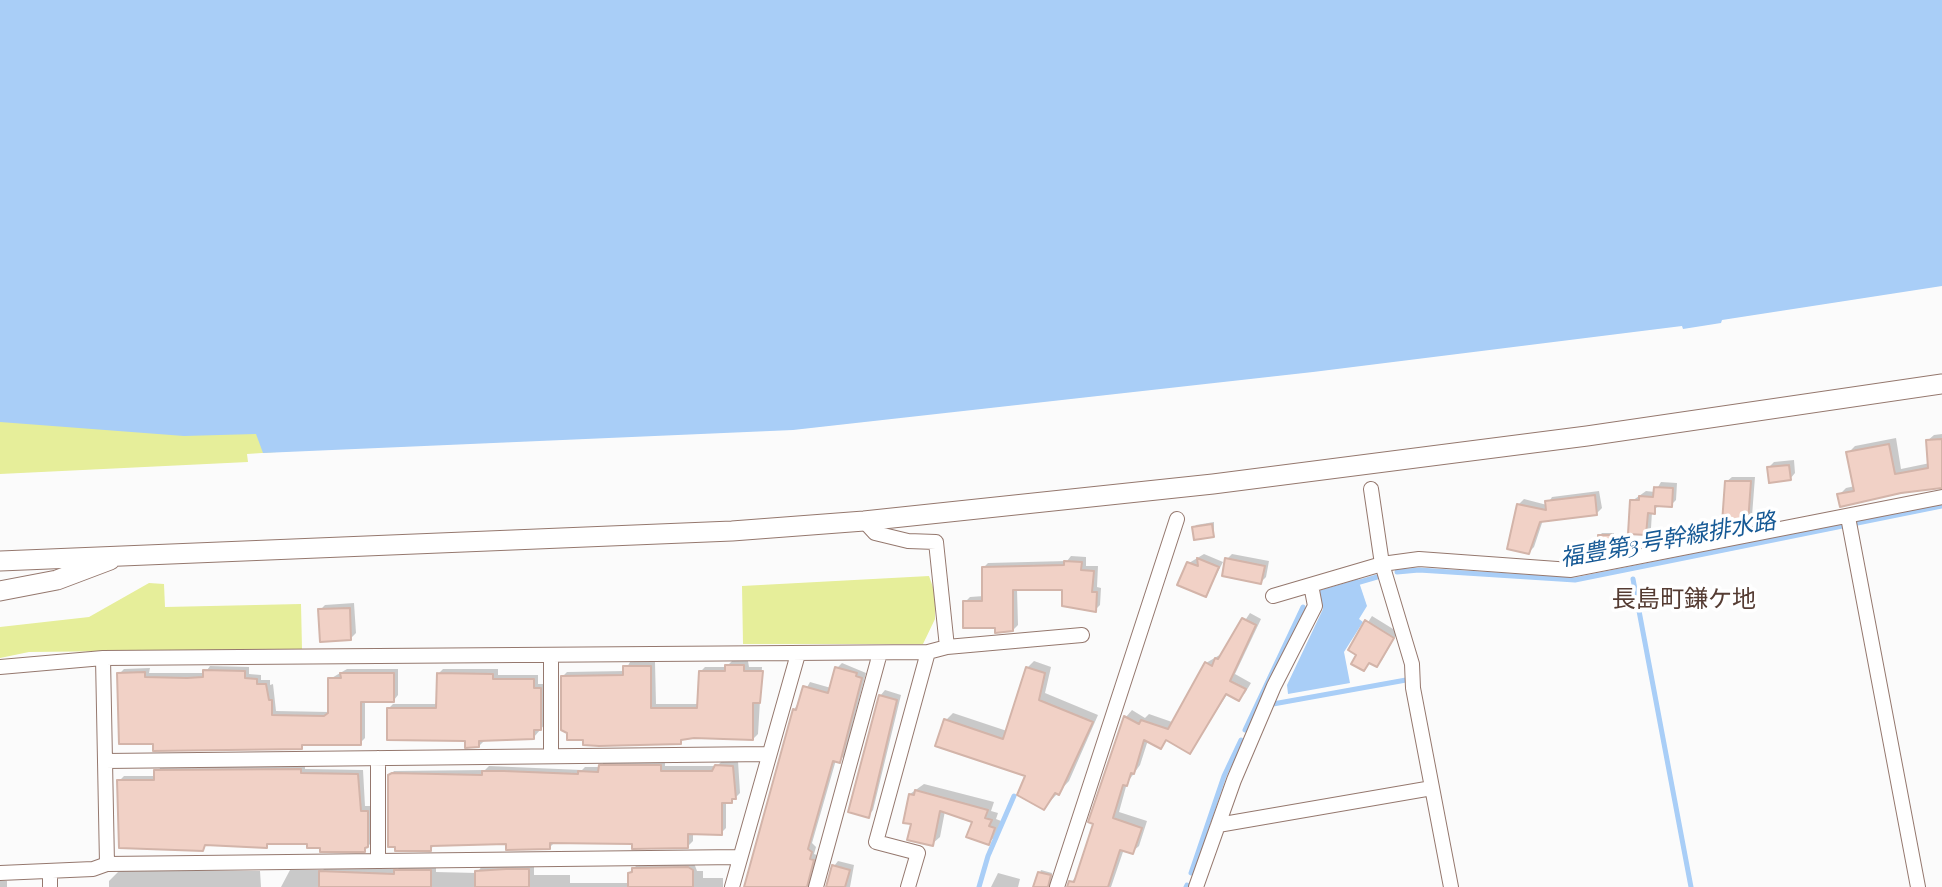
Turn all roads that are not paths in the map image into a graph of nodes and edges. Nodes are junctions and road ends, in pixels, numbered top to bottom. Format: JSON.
{"nodes":[{"id":1,"x":1942,"y":384,"type":"edge"},
{"id":2,"x":1371,"y":489,"type":"dead end"},
{"id":3,"x":1942,"y":497,"type":"edge"},
{"id":4,"x":1177,"y":519,"type":"dead end"},
{"id":5,"x":864,"y":521,"type":"junction"},
{"id":6,"x":1849,"y":523,"type":"junction"},
{"id":7,"x":123,"y":555,"type":"junction"},
{"id":8,"x":0,"y":561,"type":"edge"},
{"id":9,"x":1382,"y":564,"type":"junction"},
{"id":10,"x":1311,"y":585,"type":"junction"},
{"id":11,"x":0,"y":591,"type":"edge"},
{"id":12,"x":1273,"y":596,"type":"dead end"},
{"id":13,"x":1082,"y":635,"type":"dead end"},
{"id":14,"x":947,"y":647,"type":"junction"},
{"id":15,"x":928,"y":652,"type":"junction"},
{"id":16,"x":798,"y":653,"type":"junction"},
{"id":17,"x":880,"y":653,"type":"junction"},
{"id":18,"x":551,"y":655,"type":"junction"},
{"id":19,"x":103,"y":658,"type":"junction"},
{"id":20,"x":0,"y":667,"type":"edge"},
{"id":21,"x":769,"y":754,"type":"junction"},
{"id":22,"x":551,"y":756,"type":"junction"},
{"id":23,"x":378,"y":758,"type":"junction"},
{"id":24,"x":105,"y":761,"type":"junction"},
{"id":25,"x":1432,"y":788,"type":"junction"},
{"id":26,"x":1218,"y":825,"type":"junction"},
{"id":27,"x":740,"y":857,"type":"junction"},
{"id":28,"x":378,"y":861,"type":"junction"},
{"id":29,"x":107,"y":864,"type":"junction"},
{"id":30,"x":0,"y":873,"type":"edge"},
{"id":31,"x":50,"y":880,"type":"edge"},
{"id":32,"x":732,"y":887,"type":"edge"},
{"id":33,"x":816,"y":887,"type":"edge"},
{"id":34,"x":908,"y":887,"type":"edge"},
{"id":35,"x":1057,"y":887,"type":"edge"},
{"id":36,"x":1196,"y":887,"type":"edge"},
{"id":37,"x":1451,"y":887,"type":"edge"},
{"id":38,"x":1918,"y":887,"type":"edge"}],
"edges":[{"from":1,"to":5,"type":"street"},
{"from":2,"to":9,"type":"street"},
{"from":3,"to":6,"type":"street"},
{"from":4,"to":35,"type":"street"},
{"from":5,"to":7,"type":"street"},
{"from":5,"to":14,"type":"street"},
{"from":6,"to":9,"type":"street"},
{"from":6,"to":38,"type":"street"},
{"from":7,"to":8,"type":"street"},
{"from":7,"to":11,"type":"street"},
{"from":9,"to":10,"type":"street"},
{"from":9,"to":25,"type":"street"},
{"from":10,"to":12,"type":"street"},
{"from":10,"to":26,"type":"street"},
{"from":13,"to":14,"type":"street"},
{"from":14,"to":15,"type":"street"},
{"from":15,"to":17,"type":"street"},
{"from":15,"to":34,"type":"street"},
{"from":16,"to":17,"type":"street"},
{"from":16,"to":18,"type":"street"},
{"from":16,"to":21,"type":"street"},
{"from":17,"to":33,"type":"street"},
{"from":18,"to":19,"type":"street"},
{"from":18,"to":22,"type":"street"},
{"from":19,"to":20,"type":"street"},
{"from":19,"to":24,"type":"street"},
{"from":21,"to":22,"type":"street"},
{"from":21,"to":27,"type":"street"},
{"from":22,"to":23,"type":"street"},
{"from":23,"to":24,"type":"street"},
{"from":23,"to":28,"type":"street"},
{"from":24,"to":29,"type":"street"},
{"from":25,"to":26,"type":"street"},
{"from":25,"to":37,"type":"street"},
{"from":26,"to":36,"type":"street"},
{"from":27,"to":28,"type":"street"},
{"from":27,"to":32,"type":"street"},
{"from":28,"to":29,"type":"street"},
{"from":29,"to":31,"type":"street"},
{"from":30,"to":31,"type":"street"}]}
